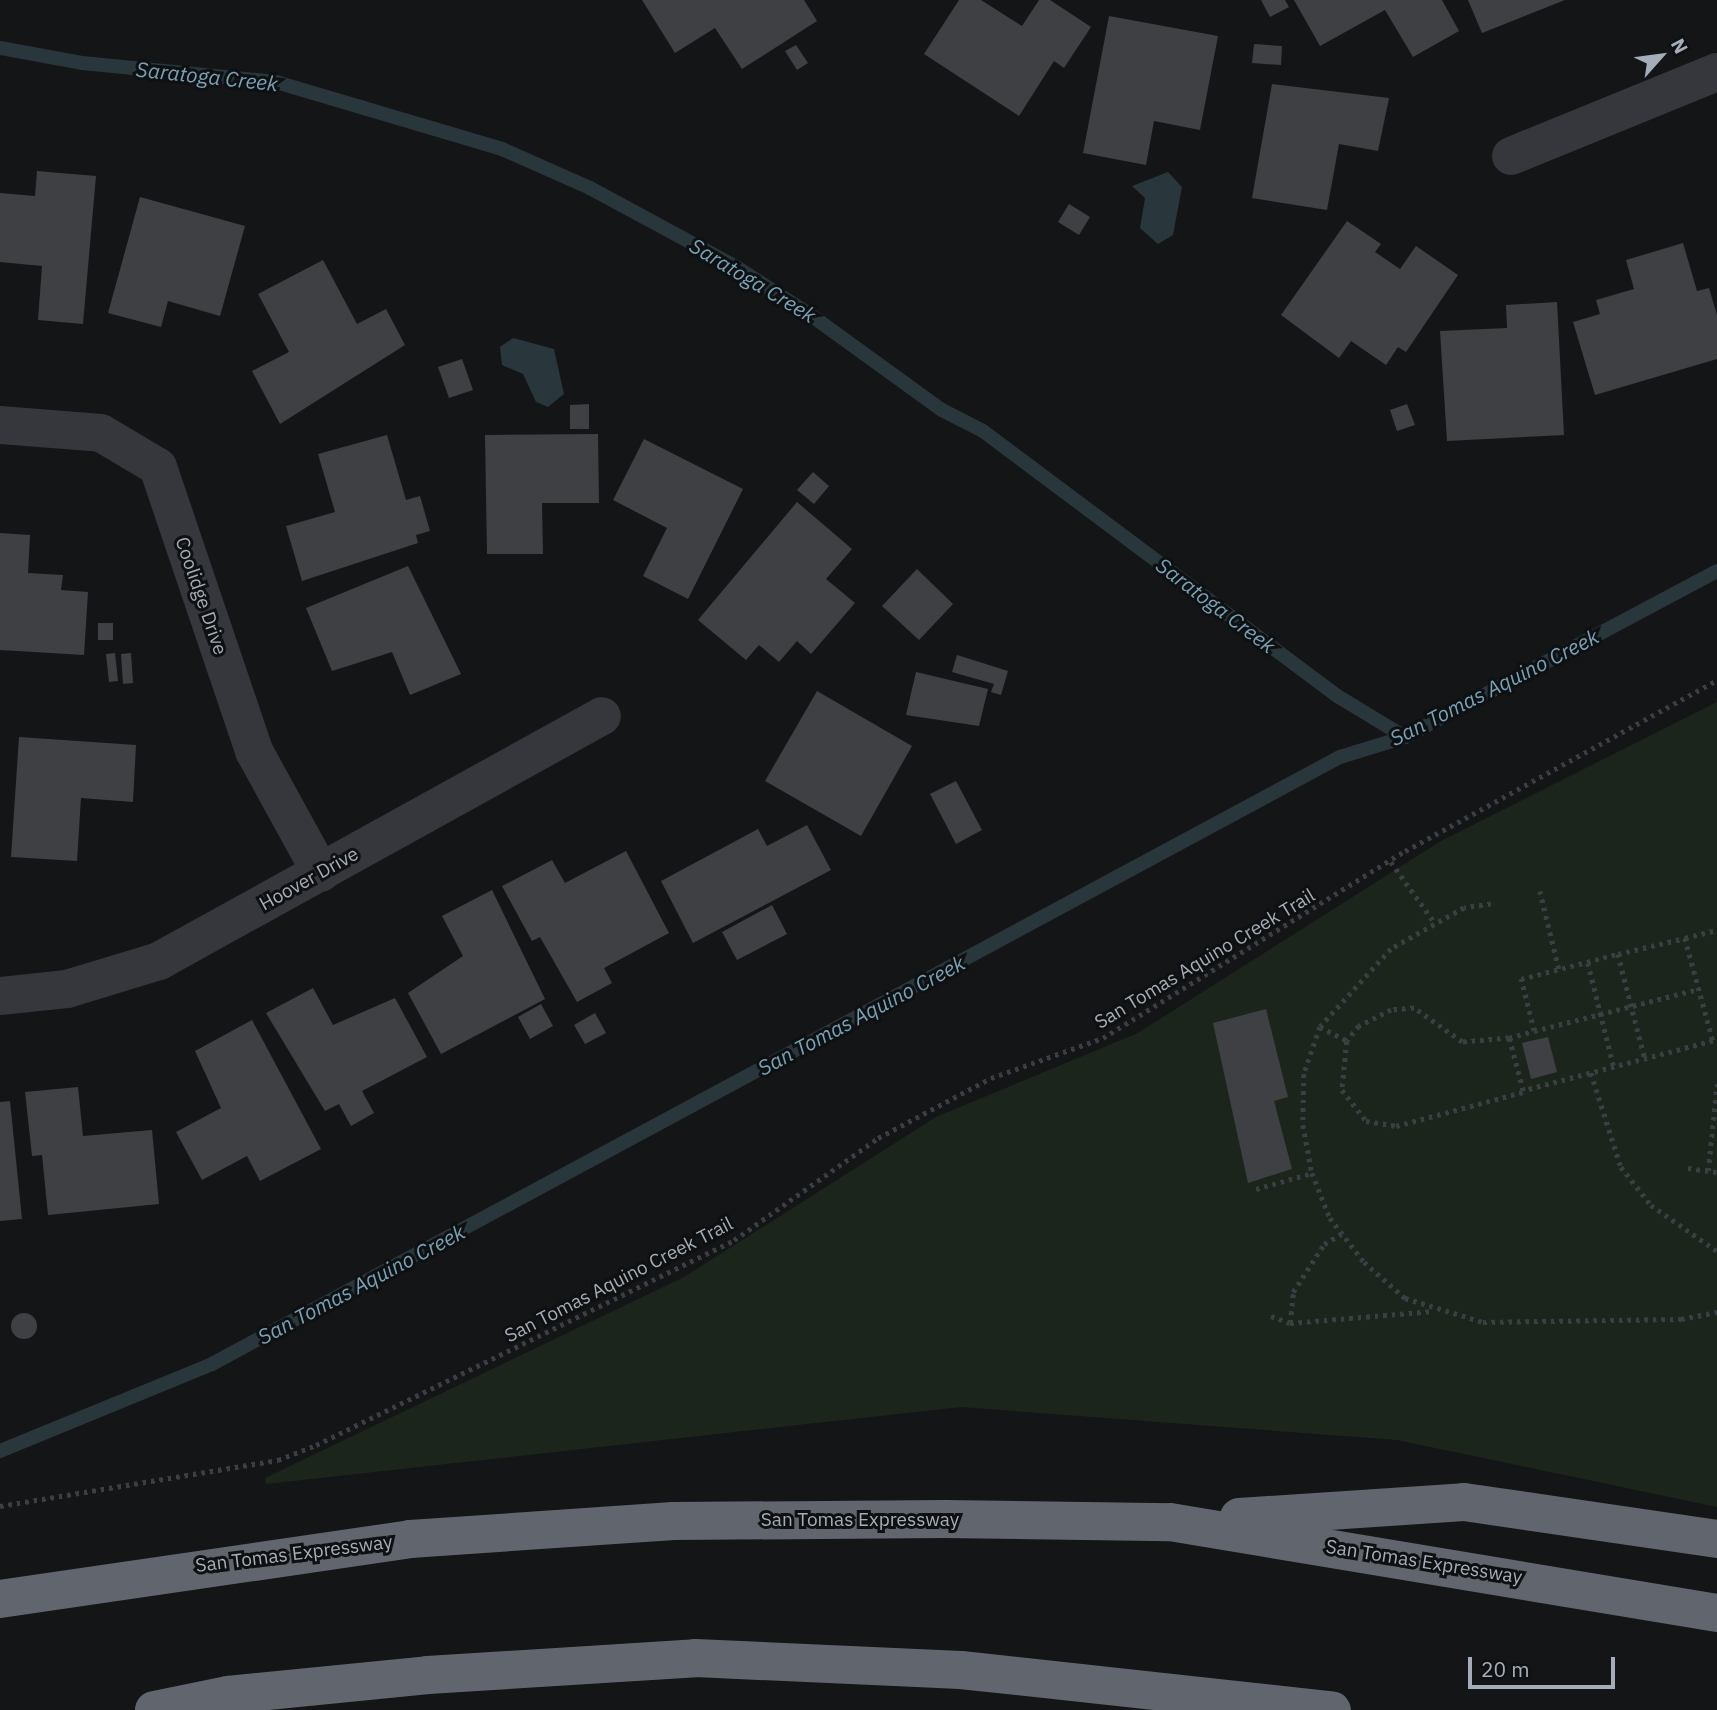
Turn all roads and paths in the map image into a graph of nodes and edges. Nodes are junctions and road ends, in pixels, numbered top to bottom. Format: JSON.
{"nodes":[{"id":1,"x":1717,"y":72,"type":"edge"},
{"id":2,"x":1511,"y":156,"type":"dead end"},
{"id":3,"x":0,"y":425,"type":"edge"},
{"id":4,"x":1717,"y":680,"type":"edge"},
{"id":5,"x":602,"y":716,"type":"dead end"},
{"id":6,"x":1391,"y":862,"type":"junction"},
{"id":7,"x":321,"y":873,"type":"junction"},
{"id":8,"x":1540,"y":891,"type":"dead end"},
{"id":9,"x":1491,"y":904,"type":"dead end"},
{"id":10,"x":1435,"y":923,"type":"junction"},
{"id":11,"x":1717,"y":930,"type":"edge"},
{"id":12,"x":1685,"y":938,"type":"junction"},
{"id":13,"x":1618,"y":954,"type":"junction"},
{"id":14,"x":1587,"y":963,"type":"junction"},
{"id":15,"x":1559,"y":970,"type":"junction"},
{"id":16,"x":1699,"y":989,"type":"junction"},
{"id":17,"x":0,"y":996,"type":"edge"},
{"id":18,"x":1632,"y":1006,"type":"junction"},
{"id":19,"x":1601,"y":1014,"type":"junction"},
{"id":20,"x":1320,"y":1027,"type":"junction"},
{"id":21,"x":1534,"y":1031,"type":"junction"},
{"id":22,"x":1509,"y":1038,"type":"junction"},
{"id":23,"x":1347,"y":1041,"type":"junction"},
{"id":24,"x":1713,"y":1041,"type":"junction"},
{"id":25,"x":1717,"y":1047,"type":"edge"},
{"id":26,"x":1645,"y":1059,"type":"junction"},
{"id":27,"x":1614,"y":1067,"type":"junction"},
{"id":28,"x":1591,"y":1073,"type":"junction"},
{"id":29,"x":1717,"y":1084,"type":"edge"},
{"id":30,"x":1523,"y":1091,"type":"junction"},
{"id":31,"x":1688,"y":1168,"type":"dead end"},
{"id":32,"x":1708,"y":1171,"type":"junction"},
{"id":33,"x":1717,"y":1172,"type":"edge"},
{"id":34,"x":1312,"y":1173,"type":"junction"},
{"id":35,"x":1256,"y":1189,"type":"dead end"},
{"id":36,"x":1341,"y":1234,"type":"junction"},
{"id":37,"x":1717,"y":1251,"type":"edge"},
{"id":38,"x":1439,"y":1310,"type":"junction"},
{"id":39,"x":1717,"y":1312,"type":"edge"},
{"id":40,"x":1271,"y":1317,"type":"dead end"},
{"id":41,"x":1290,"y":1323,"type":"junction"},
{"id":42,"x":0,"y":1506,"type":"edge"},
{"id":43,"x":1170,"y":1522,"type":"junction"},
{"id":44,"x":1717,"y":1539,"type":"edge"},
{"id":45,"x":0,"y":1599,"type":"edge"},
{"id":46,"x":1717,"y":1613,"type":"edge"},
{"id":47,"x":154,"y":1710,"type":"edge"},
{"id":48,"x":1332,"y":1710,"type":"edge"}],
"edges":[{"from":1,"to":2,"type":"street"},
{"from":3,"to":7,"type":"street","name":"Coolidge Drive"},
{"from":4,"to":6,"type":"path","name":"San Tomas Aquino Creek Trail"},
{"from":5,"to":7,"type":"street","name":"Hoover Drive"},
{"from":6,"to":10,"type":"path"},
{"from":6,"to":42,"type":"path","name":"San Tomas Aquino Creek Trail"},
{"from":7,"to":17,"type":"street","name":"Hoover Drive"},
{"from":8,"to":15,"type":"path"},
{"from":9,"to":10,"type":"path"},
{"from":10,"to":20,"type":"path"},
{"from":11,"to":12,"type":"path"},
{"from":12,"to":13,"type":"path"},
{"from":12,"to":16,"type":"path"},
{"from":13,"to":14,"type":"path"},
{"from":13,"to":18,"type":"path"},
{"from":14,"to":15,"type":"path"},
{"from":14,"to":19,"type":"path"},
{"from":15,"to":21,"type":"path"},
{"from":16,"to":18,"type":"path"},
{"from":16,"to":24,"type":"path"},
{"from":18,"to":19,"type":"path"},
{"from":18,"to":26,"type":"path"},
{"from":19,"to":21,"type":"path"},
{"from":19,"to":27,"type":"path"},
{"from":20,"to":23,"type":"path"},
{"from":20,"to":34,"type":"path"},
{"from":21,"to":22,"type":"path"},
{"from":22,"to":23,"type":"path"},
{"from":22,"to":30,"type":"path"},
{"from":23,"to":30,"type":"path"},
{"from":24,"to":25,"type":"path"},
{"from":24,"to":26,"type":"path"},
{"from":26,"to":27,"type":"path"},
{"from":27,"to":28,"type":"path"},
{"from":28,"to":30,"type":"path"},
{"from":28,"to":37,"type":"path"},
{"from":29,"to":32,"type":"path"},
{"from":31,"to":32,"type":"path"},
{"from":32,"to":33,"type":"path"},
{"from":34,"to":35,"type":"path"},
{"from":34,"to":36,"type":"path"},
{"from":36,"to":38,"type":"path"},
{"from":36,"to":41,"type":"path"},
{"from":38,"to":39,"type":"path"},
{"from":38,"to":41,"type":"path"},
{"from":40,"to":41,"type":"path"},
{"from":43,"to":44,"type":"highway"},
{"from":43,"to":45,"type":"highway","name":"San Tomas Expressway"},
{"from":43,"to":46,"type":"highway","name":"San Tomas Expressway"},
{"from":47,"to":48,"type":"highway"}]}
